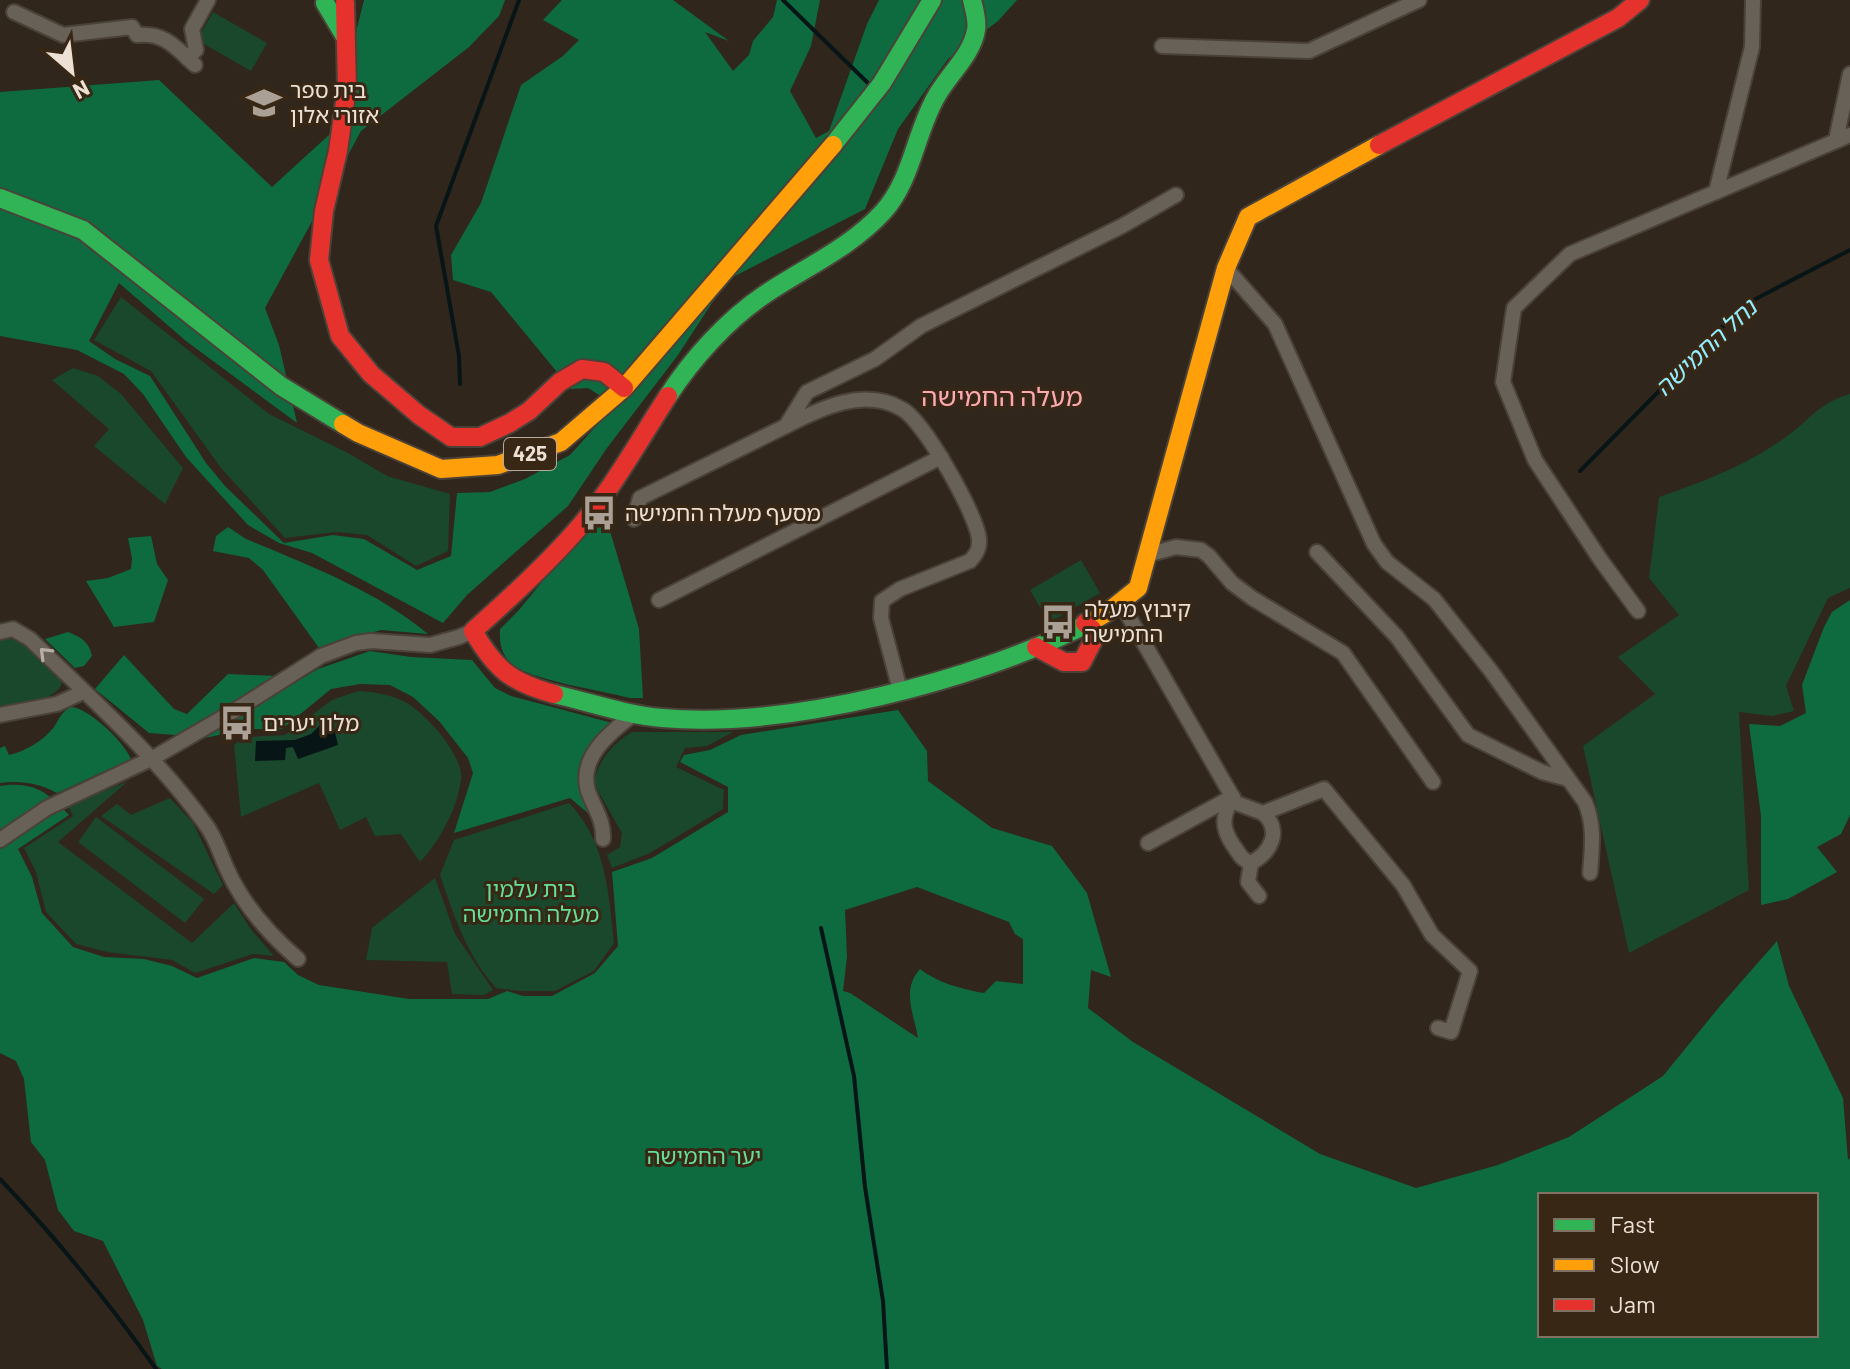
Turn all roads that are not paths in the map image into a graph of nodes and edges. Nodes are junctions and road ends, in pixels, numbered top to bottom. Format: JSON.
{"nodes":[{"id":1,"x":208,"y":0,"type":"edge"},
{"id":2,"x":932,"y":0,"type":"edge"},
{"id":3,"x":972,"y":0,"type":"edge"},
{"id":4,"x":1419,"y":0,"type":"edge"},
{"id":5,"x":1640,"y":0,"type":"edge"},
{"id":6,"x":1753,"y":0,"type":"edge"},
{"id":7,"x":323,"y":2,"type":"edge"},
{"id":8,"x":347,"y":2,"type":"edge"},
{"id":9,"x":14,"y":12,"type":"dead end"},
{"id":10,"x":346,"y":39,"type":"junction"},
{"id":11,"x":1162,"y":46,"type":"dead end"},
{"id":12,"x":1850,"y":74,"type":"edge"},
{"id":13,"x":1843,"y":137,"type":"edge"},
{"id":14,"x":1716,"y":192,"type":"junction"},
{"id":15,"x":1176,"y":195,"type":"dead end"},
{"id":16,"x":0,"y":198,"type":"edge"},
{"id":17,"x":1226,"y":268,"type":"junction"},
{"id":18,"x":624,"y":388,"type":"junction"},
{"id":19,"x":786,"y":426,"type":"junction"},
{"id":20,"x":941,"y":457,"type":"junction"},
{"id":21,"x":634,"y":519,"type":"dead end"},
{"id":22,"x":1317,"y":552,"type":"dead end"},
{"id":23,"x":1147,"y":555,"type":"junction"},
{"id":24,"x":659,"y":600,"type":"dead end"},
{"id":25,"x":1122,"y":605,"type":"junction"},
{"id":26,"x":1638,"y":611,"type":"dead end"},
{"id":27,"x":1085,"y":623,"type":"junction"},
{"id":28,"x":473,"y":631,"type":"junction"},
{"id":29,"x":0,"y":632,"type":"edge"},
{"id":30,"x":1036,"y":647,"type":"junction"},
{"id":31,"x":900,"y":690,"type":"junction"},
{"id":32,"x":83,"y":692,"type":"junction"},
{"id":33,"x":635,"y":713,"type":"junction"},
{"id":34,"x":0,"y":715,"type":"edge"},
{"id":35,"x":153,"y":758,"type":"junction"},
{"id":36,"x":1568,"y":779,"type":"junction"},
{"id":37,"x":1433,"y":782,"type":"dead end"},
{"id":38,"x":1233,"y":797,"type":"junction"},
{"id":39,"x":1263,"y":813,"type":"junction"},
{"id":40,"x":603,"y":839,"type":"dead end"},
{"id":41,"x":0,"y":840,"type":"edge"},
{"id":42,"x":1148,"y":843,"type":"dead end"},
{"id":43,"x":1251,"y":863,"type":"junction"},
{"id":44,"x":1590,"y":873,"type":"dead end"},
{"id":45,"x":1259,"y":896,"type":"dead end"},
{"id":46,"x":298,"y":959,"type":"dead end"},
{"id":47,"x":1438,"y":1028,"type":"dead end"}],
"edges":[{"from":1,"to":9,"type":"street"},
{"from":2,"to":18,"type":"street","number":"425"},
{"from":3,"to":28,"type":"street"},
{"from":4,"to":11,"type":"street"},
{"from":5,"to":17,"type":"street"},
{"from":6,"to":14,"type":"street"},
{"from":7,"to":8,"type":"street"},
{"from":7,"to":10,"type":"street"},
{"from":8,"to":10,"type":"street"},
{"from":10,"to":18,"type":"street"},
{"from":12,"to":13,"type":"street"},
{"from":13,"to":14,"type":"street"},
{"from":14,"to":26,"type":"street"},
{"from":15,"to":19,"type":"street"},
{"from":16,"to":18,"type":"street","number":"425"},
{"from":17,"to":23,"type":"street"},
{"from":17,"to":36,"type":"street"},
{"from":19,"to":20,"type":"street"},
{"from":19,"to":21,"type":"street"},
{"from":20,"to":24,"type":"street"},
{"from":20,"to":31,"type":"street"},
{"from":22,"to":36,"type":"street"},
{"from":23,"to":25,"type":"street"},
{"from":23,"to":37,"type":"street"},
{"from":25,"to":27,"type":"street"},
{"from":25,"to":38,"type":"street"},
{"from":27,"to":30,"type":"street"},
{"from":27,"to":30,"type":"street"},
{"from":28,"to":33,"type":"street"},
{"from":28,"to":35,"type":"street"},
{"from":32,"to":29,"type":"street","one_way":true},
{"from":30,"to":31,"type":"street"},
{"from":31,"to":33,"type":"street"},
{"from":32,"to":34,"type":"street"},
{"from":32,"to":35,"type":"street"},
{"from":33,"to":40,"type":"street"},
{"from":35,"to":41,"type":"street"},
{"from":35,"to":46,"type":"street"},
{"from":36,"to":44,"type":"street"},
{"from":38,"to":39,"type":"street"},
{"from":38,"to":42,"type":"street"},
{"from":38,"to":43,"type":"street"},
{"from":39,"to":43,"type":"street"},
{"from":39,"to":47,"type":"street"},
{"from":43,"to":45,"type":"street"}]}
